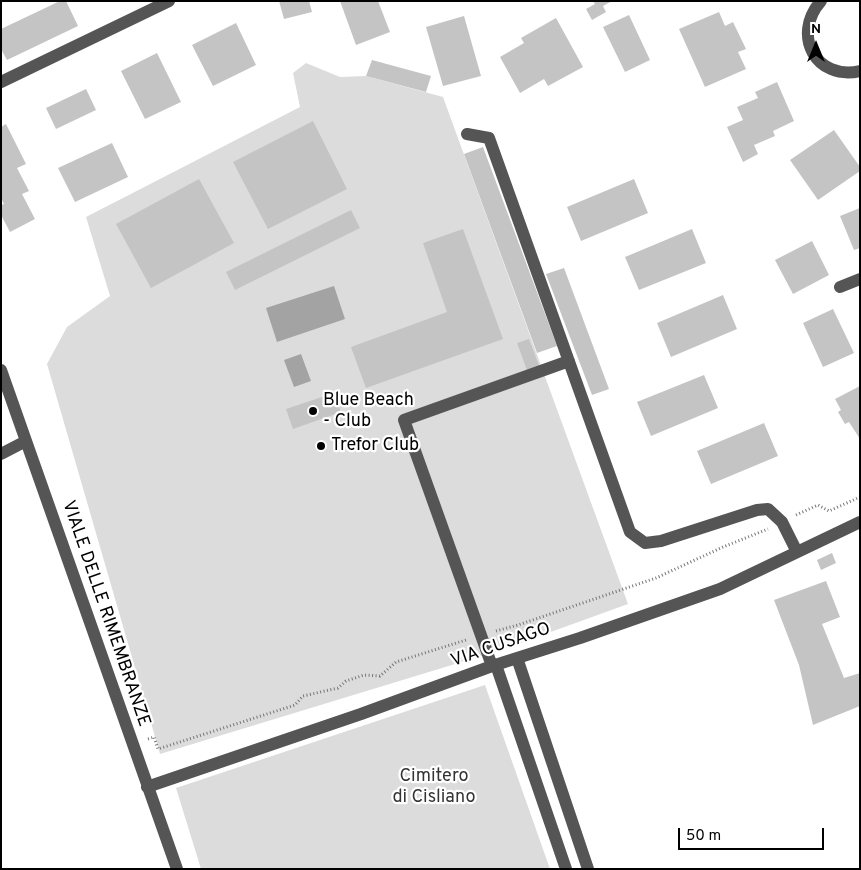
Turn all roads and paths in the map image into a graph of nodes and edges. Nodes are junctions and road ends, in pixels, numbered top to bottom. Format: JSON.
{"nodes":[{"id":1,"x":169,"y":1,"type":"edge"},
{"id":2,"x":820,"y":1,"type":"edge"},
{"id":3,"x":860,"y":71,"type":"edge"},
{"id":4,"x":1,"y":82,"type":"edge"},
{"id":5,"x":467,"y":134,"type":"dead end"},
{"id":6,"x":860,"y":279,"type":"edge"},
{"id":7,"x":840,"y":287,"type":"dead end"},
{"id":8,"x":569,"y":361,"type":"junction"},
{"id":9,"x":1,"y":370,"type":"edge"},
{"id":10,"x":26,"y":442,"type":"junction"},
{"id":11,"x":1,"y":454,"type":"edge"},
{"id":12,"x":860,"y":522,"type":"edge"},
{"id":13,"x":797,"y":552,"type":"junction"},
{"id":14,"x":517,"y":658,"type":"junction"},
{"id":15,"x":494,"y":665,"type":"junction"},
{"id":16,"x":147,"y":787,"type":"junction"},
{"id":17,"x":177,"y":869,"type":"edge"},
{"id":18,"x":566,"y":869,"type":"edge"},
{"id":19,"x":588,"y":869,"type":"edge"}],
"edges":[{"from":1,"to":4,"type":"street"},
{"from":2,"to":3,"type":"street"},
{"from":5,"to":8,"type":"street"},
{"from":6,"to":7,"type":"street"},
{"from":8,"to":13,"type":"street"},
{"from":8,"to":15,"type":"street"},
{"from":9,"to":10,"type":"street","name":"VIALE DELLE RIMEMBRANZE"},
{"from":10,"to":11,"type":"street"},
{"from":10,"to":16,"type":"street","name":"VIALE DELLE RIMEMBRANZE"},
{"from":12,"to":13,"type":"street","name":"VIA CUSAGO"},
{"from":13,"to":14,"type":"street","name":"VIA CUSAGO"},
{"from":14,"to":15,"type":"street","name":"VIA CUSAGO"},
{"from":14,"to":19,"type":"street"},
{"from":15,"to":16,"type":"street","name":"VIA CUSAGO"},
{"from":15,"to":18,"type":"street"},
{"from":16,"to":17,"type":"street","name":"VIALE DELLE RIMEMBRANZE"}]}
